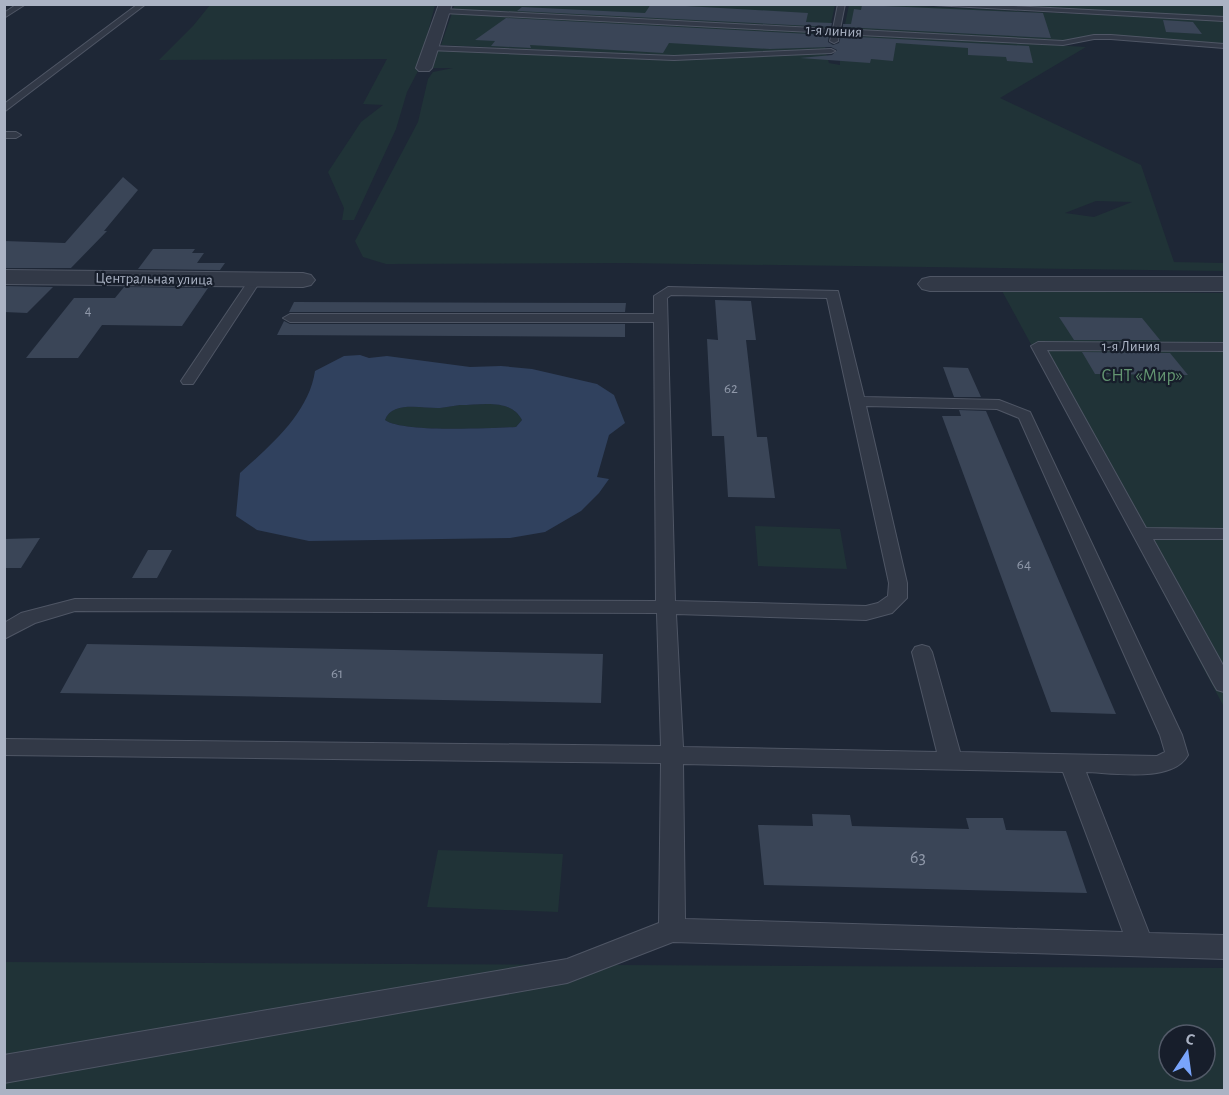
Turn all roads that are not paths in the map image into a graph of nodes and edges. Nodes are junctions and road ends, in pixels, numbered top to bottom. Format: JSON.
{"nodes":[{"id":1,"x":23,"y":4,"type":"edge"},
{"id":2,"x":142,"y":4,"type":"edge"},
{"id":3,"x":842,"y":4,"type":"edge"},
{"id":4,"x":919,"y":4,"type":"edge"},
{"id":5,"x":445,"y":8,"type":"edge"},
{"id":6,"x":4,"y":16,"type":"edge"},
{"id":7,"x":1224,"y":19,"type":"edge"},
{"id":8,"x":837,"y":31,"type":"junction"},
{"id":9,"x":1224,"y":46,"type":"edge"},
{"id":10,"x":431,"y":48,"type":"junction"},
{"id":11,"x":424,"y":68,"type":"dead end"},
{"id":12,"x":4,"y":109,"type":"edge"},
{"id":13,"x":4,"y":135,"type":"edge"},
{"id":14,"x":16,"y":135,"type":"dead end"},
{"id":15,"x":4,"y":278,"type":"edge"},
{"id":16,"x":255,"y":280,"type":"junction"},
{"id":17,"x":303,"y":280,"type":"dead end"},
{"id":18,"x":930,"y":284,"type":"dead end"},
{"id":19,"x":1224,"y":284,"type":"edge"},
{"id":20,"x":290,"y":318,"type":"dead end"},
{"id":21,"x":660,"y":318,"type":"junction"},
{"id":22,"x":1224,"y":347,"type":"edge"},
{"id":23,"x":188,"y":381,"type":"dead end"},
{"id":24,"x":857,"y":401,"type":"junction"},
{"id":25,"x":1141,"y":533,"type":"junction"},
{"id":26,"x":1224,"y":534,"type":"edge"},
{"id":27,"x":666,"y":608,"type":"junction"},
{"id":28,"x":4,"y":632,"type":"edge"},
{"id":29,"x":922,"y":652,"type":"dead end"},
{"id":30,"x":1224,"y":685,"type":"edge"},
{"id":31,"x":4,"y":747,"type":"edge"},
{"id":32,"x":672,"y":755,"type":"junction"},
{"id":33,"x":951,"y":761,"type":"junction"},
{"id":34,"x":1071,"y":763,"type":"junction"},
{"id":35,"x":672,"y":930,"type":"junction"},
{"id":36,"x":1140,"y":944,"type":"junction"},
{"id":37,"x":1224,"y":947,"type":"edge"},
{"id":38,"x":4,"y":1069,"type":"edge"}],
"edges":[{"from":1,"to":6,"type":"lane"},
{"from":2,"to":12,"type":"lane"},
{"from":3,"to":8,"type":"lane"},
{"from":4,"to":7,"type":"lane"},
{"from":5,"to":8,"type":"lane","name":"1-я линия"},
{"from":5,"to":10,"type":"street"},
{"from":8,"to":9,"type":"lane","name":"1-я линия"},
{"from":8,"to":10,"type":"lane"},
{"from":10,"to":11,"type":"street"},
{"from":13,"to":14,"type":"lane"},
{"from":15,"to":16,"type":"street","name":"Центральная улица"},
{"from":16,"to":17,"type":"street","name":"Центральная улица"},
{"from":16,"to":23,"type":"lane"},
{"from":18,"to":19,"type":"street"},
{"from":20,"to":21,"type":"lane"},
{"from":21,"to":24,"type":"lane"},
{"from":21,"to":27,"type":"lane"},
{"from":22,"to":25,"type":"lane","name":"1-я Линия"},
{"from":24,"to":27,"type":"lane"},
{"from":24,"to":34,"type":"lane"},
{"from":25,"to":26,"type":"lane"},
{"from":25,"to":30,"type":"lane"},
{"from":27,"to":28,"type":"lane"},
{"from":27,"to":32,"type":"lane"},
{"from":29,"to":33,"type":"lane"},
{"from":31,"to":32,"type":"lane"},
{"from":32,"to":33,"type":"lane"},
{"from":32,"to":35,"type":"lane"},
{"from":33,"to":34,"type":"lane"},
{"from":34,"to":36,"type":"lane"},
{"from":35,"to":36,"type":"lane"},
{"from":35,"to":38,"type":"lane"},
{"from":36,"to":37,"type":"lane"}]}
